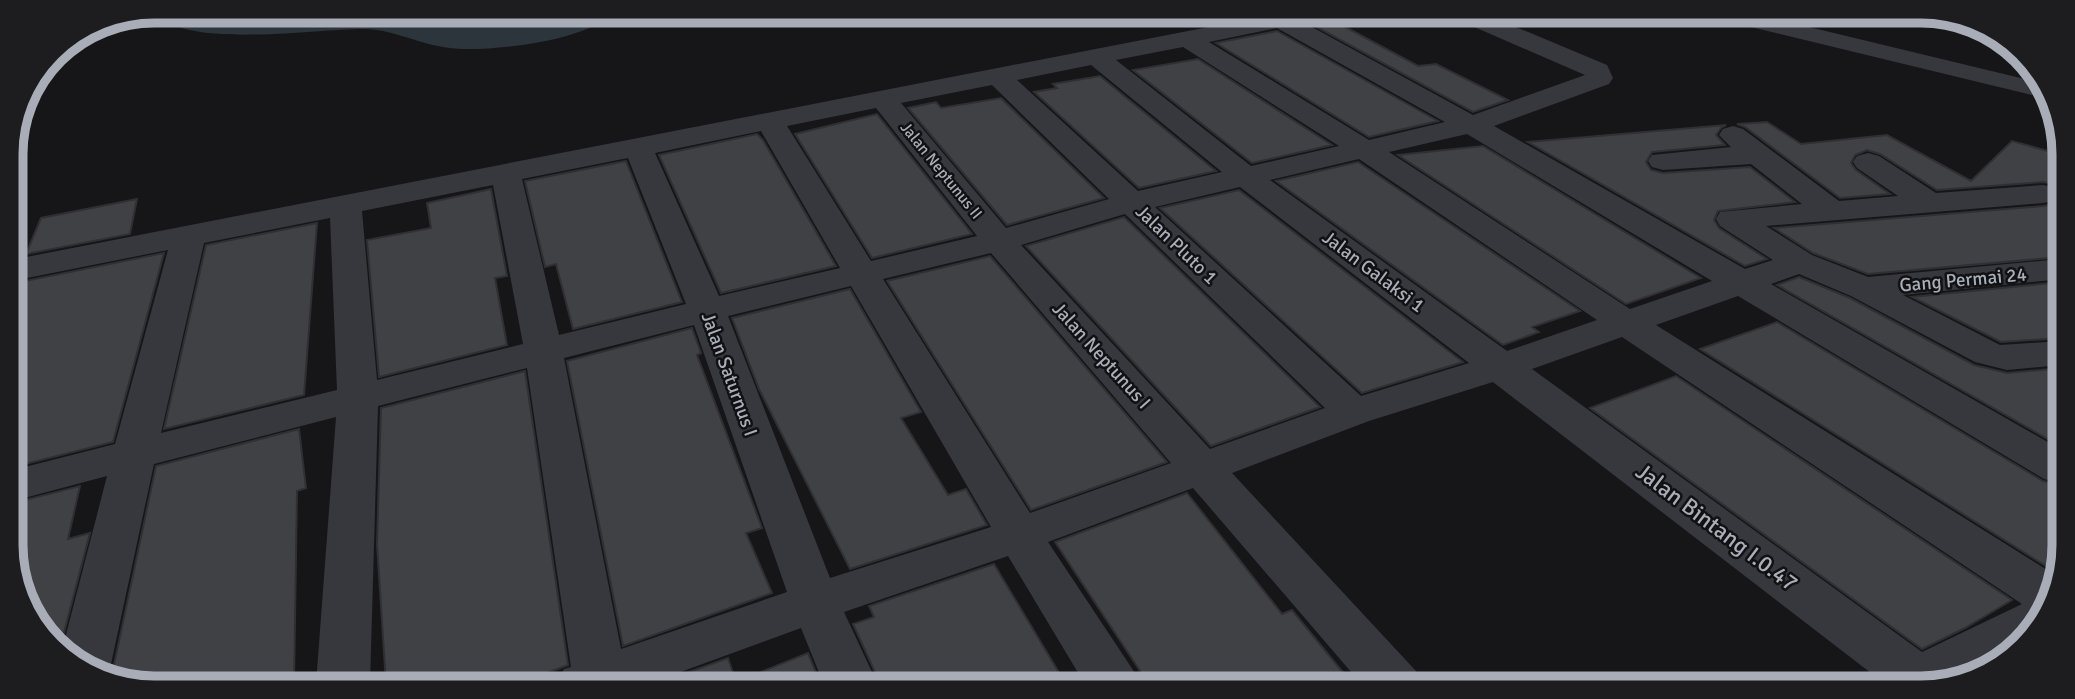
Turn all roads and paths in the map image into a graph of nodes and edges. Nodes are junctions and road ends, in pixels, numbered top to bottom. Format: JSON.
{"nodes":[{"id":1,"x":1251,"y":23,"type":"edge"},
{"id":2,"x":1286,"y":23,"type":"edge"},
{"id":3,"x":1486,"y":23,"type":"edge"},
{"id":4,"x":1763,"y":23,"type":"edge"},
{"id":5,"x":1187,"y":39,"type":"junction"},
{"id":6,"x":1099,"y":59,"type":"junction"},
{"id":7,"x":998,"y":78,"type":"junction"},
{"id":8,"x":2035,"y":90,"type":"edge"},
{"id":9,"x":884,"y":100,"type":"junction"},
{"id":10,"x":770,"y":122,"type":"junction"},
{"id":11,"x":1471,"y":125,"type":"junction"},
{"id":12,"x":1733,"y":135,"type":"dead end"},
{"id":13,"x":639,"y":149,"type":"junction"},
{"id":14,"x":1365,"y":149,"type":"junction"},
{"id":15,"x":1760,"y":154,"type":"junction"},
{"id":16,"x":1663,"y":161,"type":"dead end"},
{"id":17,"x":1868,"y":162,"type":"dead end"},
{"id":18,"x":2006,"y":173,"type":"dead end"},
{"id":19,"x":506,"y":174,"type":"junction"},
{"id":20,"x":1245,"y":176,"type":"junction"},
{"id":21,"x":2052,"y":200,"type":"edge"},
{"id":22,"x":1133,"y":202,"type":"junction"},
{"id":23,"x":345,"y":204,"type":"junction"},
{"id":24,"x":1931,"y":204,"type":"junction"},
{"id":25,"x":1833,"y":212,"type":"junction"},
{"id":26,"x":190,"y":236,"type":"junction"},
{"id":27,"x":999,"y":241,"type":"junction"},
{"id":28,"x":1800,"y":262,"type":"junction"},
{"id":29,"x":23,"y":270,"type":"edge"},
{"id":30,"x":2052,"y":270,"type":"edge"},
{"id":31,"x":864,"y":274,"type":"junction"},
{"id":32,"x":1739,"y":284,"type":"junction"},
{"id":33,"x":1864,"y":288,"type":"junction"},
{"id":34,"x":707,"y":310,"type":"junction"},
{"id":35,"x":1625,"y":322,"type":"junction"},
{"id":36,"x":544,"y":352,"type":"junction"},
{"id":37,"x":2052,"y":354,"type":"edge"},
{"id":38,"x":1503,"y":366,"type":"junction"},
{"id":39,"x":358,"y":399,"type":"junction"},
{"id":40,"x":1354,"y":412,"type":"junction"},
{"id":41,"x":134,"y":455,"type":"junction"},
{"id":42,"x":2052,"y":463,"type":"edge"},
{"id":43,"x":1203,"y":469,"type":"junction"},
{"id":44,"x":23,"y":483,"type":"edge"},
{"id":45,"x":1019,"y":535,"type":"junction"},
{"id":46,"x":2043,"y":593,"type":"edge"},
{"id":47,"x":815,"y":601,"type":"junction"},
{"id":48,"x":2025,"y":625,"type":"edge"},
{"id":49,"x":86,"y":658,"type":"edge"},
{"id":50,"x":343,"y":676,"type":"edge"},
{"id":51,"x":594,"y":676,"type":"edge"},
{"id":52,"x":614,"y":676,"type":"edge"},
{"id":53,"x":847,"y":676,"type":"edge"},
{"id":54,"x":1108,"y":676,"type":"edge"},
{"id":55,"x":1387,"y":676,"type":"edge"},
{"id":56,"x":1905,"y":676,"type":"edge"},
{"id":57,"x":1934,"y":676,"type":"edge"}],
"edges":[{"from":1,"to":5,"type":"street"},
{"from":2,"to":11,"type":"street"},
{"from":3,"to":11,"type":"street"},
{"from":4,"to":8,"type":"street"},
{"from":5,"to":6,"type":"street"},
{"from":5,"to":14,"type":"street"},
{"from":6,"to":7,"type":"street"},
{"from":6,"to":20,"type":"street","name":"Jalan Galaksi 1"},
{"from":7,"to":9,"type":"street"},
{"from":7,"to":22,"type":"street","name":"Jalan Pluto 1"},
{"from":9,"to":10,"type":"street"},
{"from":9,"to":27,"type":"street","name":"Jalan Neptunus II"},
{"from":10,"to":13,"type":"street"},
{"from":10,"to":31,"type":"street"},
{"from":11,"to":14,"type":"street"},
{"from":11,"to":32,"type":"street"},
{"from":12,"to":15,"type":"street"},
{"from":13,"to":19,"type":"street"},
{"from":13,"to":34,"type":"street","name":"Jalan Saturnus I"},
{"from":14,"to":20,"type":"street"},
{"from":14,"to":35,"type":"street"},
{"from":15,"to":16,"type":"street"},
{"from":15,"to":25,"type":"street"},
{"from":17,"to":24,"type":"street"},
{"from":18,"to":21,"type":"street"},
{"from":19,"to":23,"type":"street"},
{"from":19,"to":36,"type":"street"},
{"from":20,"to":22,"type":"street"},
{"from":20,"to":38,"type":"street","name":"Jalan Galaksi 1"},
{"from":21,"to":24,"type":"street"},
{"from":22,"to":27,"type":"street"},
{"from":22,"to":40,"type":"street","name":"Jalan Pluto 1"},
{"from":23,"to":26,"type":"street"},
{"from":23,"to":39,"type":"street"},
{"from":24,"to":25,"type":"street"},
{"from":25,"to":28,"type":"street"},
{"from":26,"to":29,"type":"street"},
{"from":26,"to":41,"type":"street"},
{"from":27,"to":31,"type":"street"},
{"from":27,"to":43,"type":"street","name":"Jalan Neptunus I"},
{"from":28,"to":32,"type":"street"},
{"from":28,"to":33,"type":"street"},
{"from":30,"to":33,"type":"street","name":"Gang Permai 24"},
{"from":31,"to":34,"type":"street"},
{"from":31,"to":45,"type":"street"},
{"from":32,"to":35,"type":"street"},
{"from":32,"to":42,"type":"street"},
{"from":33,"to":37,"type":"street"},
{"from":34,"to":36,"type":"street"},
{"from":34,"to":47,"type":"street","name":"Jalan Saturnus I"},
{"from":35,"to":38,"type":"street"},
{"from":35,"to":46,"type":"street"},
{"from":36,"to":39,"type":"street"},
{"from":36,"to":51,"type":"street"},
{"from":38,"to":40,"type":"street"},
{"from":38,"to":56,"type":"street","name":"Jalan Bintang I.0.47"},
{"from":39,"to":41,"type":"street"},
{"from":39,"to":50,"type":"street"},
{"from":40,"to":43,"type":"street"},
{"from":41,"to":44,"type":"street"},
{"from":41,"to":49,"type":"street"},
{"from":43,"to":45,"type":"street"},
{"from":43,"to":55,"type":"street","name":"Jalan Neptunus I"},
{"from":45,"to":47,"type":"street"},
{"from":45,"to":54,"type":"street"},
{"from":47,"to":52,"type":"street"},
{"from":47,"to":53,"type":"street","name":"Jalan Saturnus I"},
{"from":48,"to":57,"type":"street"}]}
